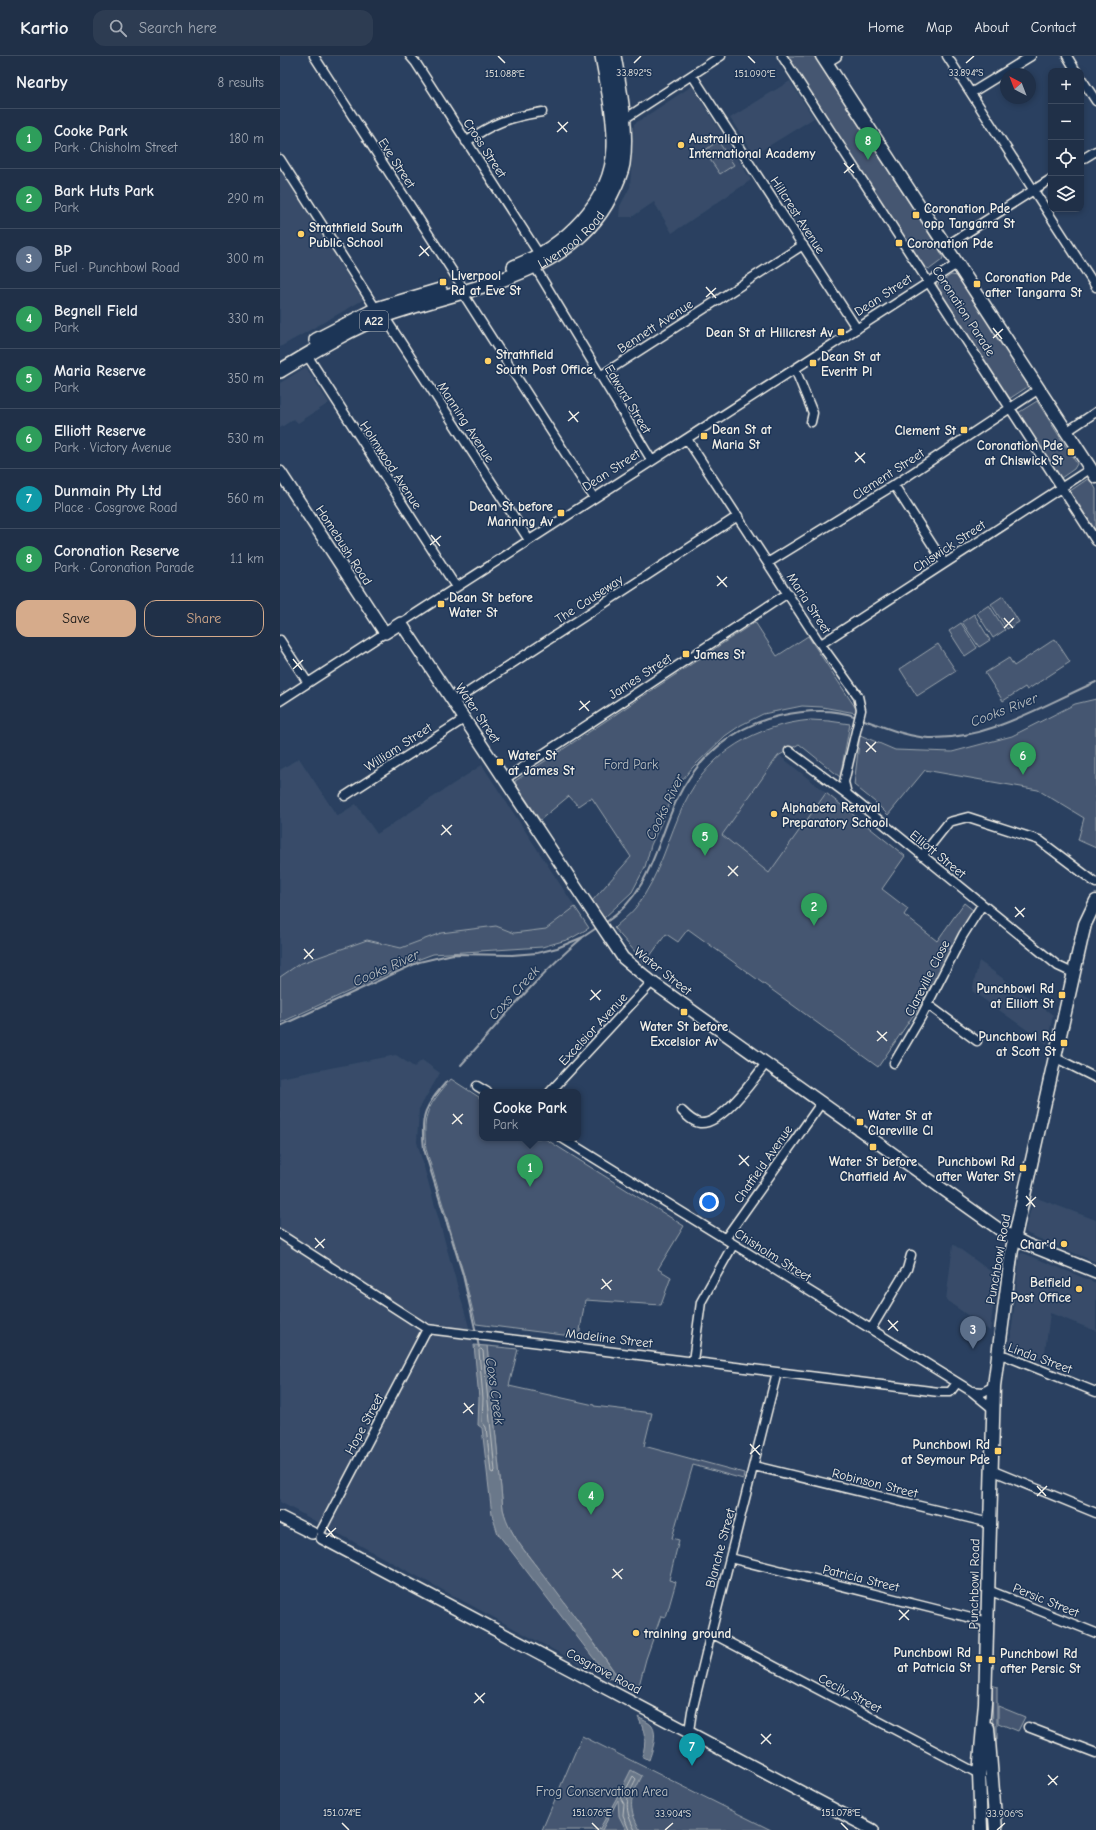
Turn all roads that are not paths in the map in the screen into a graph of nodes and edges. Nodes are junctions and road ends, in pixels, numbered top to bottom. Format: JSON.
{"nodes":[{"id":1,"x":314,"y":56,"type":"edge"},
{"id":2,"x":410,"y":56,"type":"edge"},
{"id":3,"x":602,"y":56,"type":"edge"},
{"id":4,"x":614,"y":56,"type":"edge"},
{"id":5,"x":721,"y":56,"type":"edge"},
{"id":6,"x":782,"y":56,"type":"edge"},
{"id":7,"x":946,"y":56,"type":"edge"},
{"id":8,"x":1031,"y":56,"type":"edge"},
{"id":9,"x":1067,"y":56,"type":"edge"},
{"id":10,"x":828,"y":58,"type":"edge"},
{"id":11,"x":1074,"y":68,"type":"edge"},
{"id":12,"x":692,"y":75,"type":"junction"},
{"id":13,"x":1084,"y":83,"type":"edge"},
{"id":14,"x":971,"y":93,"type":"junction"},
{"id":15,"x":1096,"y":102,"type":"edge"},
{"id":16,"x":542,"y":112,"type":"dead end"},
{"id":17,"x":618,"y":119,"type":"junction"},
{"id":18,"x":466,"y":142,"type":"junction"},
{"id":19,"x":1096,"y":151,"type":"edge"},
{"id":20,"x":1084,"y":158,"type":"edge"},
{"id":21,"x":280,"y":160,"type":"edge"},
{"id":22,"x":1048,"y":181,"type":"edge"},
{"id":23,"x":1033,"y":190,"type":"junction"},
{"id":24,"x":803,"y":245,"type":"junction"},
{"id":25,"x":946,"y":246,"type":"junction"},
{"id":26,"x":538,"y":254,"type":"junction"},
{"id":27,"x":957,"y":264,"type":"junction"},
{"id":28,"x":535,"y":267,"type":"junction"},
{"id":29,"x":929,"y":282,"type":"junction"},
{"id":30,"x":1096,"y":287,"type":"edge"},
{"id":31,"x":461,"y":288,"type":"junction"},
{"id":32,"x":380,"y":313,"type":"junction"},
{"id":33,"x":857,"y":329,"type":"junction"},
{"id":34,"x":307,"y":355,"type":"junction"},
{"id":35,"x":280,"y":362,"type":"edge"},
{"id":36,"x":795,"y":369,"type":"junction"},
{"id":37,"x":280,"y":371,"type":"edge"},
{"id":38,"x":600,"y":376,"type":"junction"},
{"id":39,"x":1039,"y":389,"type":"junction"},
{"id":40,"x":1011,"y":408,"type":"junction"},
{"id":41,"x":1096,"y":412,"type":"edge"},
{"id":42,"x":811,"y":422,"type":"dead end"},
{"id":43,"x":1066,"y":432,"type":"junction"},
{"id":44,"x":687,"y":438,"type":"junction"},
{"id":45,"x":652,"y":461,"type":"junction"},
{"id":46,"x":280,"y":472,"type":"edge"},
{"id":47,"x":1093,"y":473,"type":"edge"},
{"id":48,"x":1096,"y":481,"type":"edge"},
{"id":49,"x":894,"y":485,"type":"junction"},
{"id":50,"x":1061,"y":487,"type":"junction"},
{"id":51,"x":594,"y":498,"type":"junction"},
{"id":52,"x":738,"y":516,"type":"junction"},
{"id":53,"x":529,"y":540,"type":"junction"},
{"id":54,"x":1096,"y":540,"type":"edge"},
{"id":55,"x":769,"y":562,"type":"junction"},
{"id":56,"x":944,"y":563,"type":"junction"},
{"id":57,"x":456,"y":587,"type":"junction"},
{"id":58,"x":788,"y":594,"type":"junction"},
{"id":59,"x":401,"y":623,"type":"junction"},
{"id":60,"x":385,"y":633,"type":"junction"},
{"id":61,"x":280,"y":640,"type":"edge"},
{"id":62,"x":821,"y":644,"type":"junction"},
{"id":63,"x":308,"y":683,"type":"junction"},
{"id":64,"x":280,"y":701,"type":"edge"},
{"id":65,"x":453,"y":702,"type":"junction"},
{"id":66,"x":464,"y":719,"type":"junction"},
{"id":67,"x":789,"y":750,"type":"dead end"},
{"id":68,"x":504,"y":779,"type":"junction"},
{"id":69,"x":847,"y":794,"type":"junction"},
{"id":70,"x":346,"y":796,"type":"dead end"},
{"id":71,"x":922,"y":856,"type":"junction"},
{"id":72,"x":1096,"y":883,"type":"edge"},
{"id":73,"x":1096,"y":901,"type":"edge"},
{"id":74,"x":982,"y":905,"type":"junction"},
{"id":75,"x":1073,"y":973,"type":"junction"},
{"id":76,"x":652,"y":982,"type":"junction"},
{"id":77,"x":927,"y":1004,"type":"junction"},
{"id":78,"x":977,"y":1041,"type":"dead end"},
{"id":79,"x":1054,"y":1057,"type":"junction"},
{"id":80,"x":766,"y":1063,"type":"junction"},
{"id":81,"x":894,"y":1063,"type":"dead end"},
{"id":82,"x":1096,"y":1078,"type":"edge"},
{"id":83,"x":477,"y":1086,"type":"dead end"},
{"id":84,"x":482,"y":1089,"type":"edge"},
{"id":85,"x":553,"y":1089,"type":"edge"},
{"id":86,"x":822,"y":1102,"type":"junction"},
{"id":87,"x":682,"y":1111,"type":"dead end"},
{"id":88,"x":567,"y":1141,"type":"edge"},
{"id":89,"x":280,"y":1234,"type":"edge"},
{"id":90,"x":1014,"y":1238,"type":"junction"},
{"id":91,"x":725,"y":1239,"type":"junction"},
{"id":92,"x":734,"y":1245,"type":"junction"},
{"id":93,"x":911,"y":1255,"type":"dead end"},
{"id":94,"x":1096,"y":1272,"type":"edge"},
{"id":95,"x":427,"y":1328,"type":"junction"},
{"id":96,"x":871,"y":1329,"type":"junction"},
{"id":97,"x":998,"y":1355,"type":"junction"},
{"id":98,"x":693,"y":1360,"type":"junction"},
{"id":99,"x":777,"y":1372,"type":"junction"},
{"id":100,"x":957,"y":1383,"type":"junction"},
{"id":101,"x":994,"y":1386,"type":"junction"},
{"id":102,"x":971,"y":1391,"type":"junction"},
{"id":103,"x":1096,"y":1392,"type":"edge"},
{"id":104,"x":993,"y":1409,"type":"junction"},
{"id":105,"x":754,"y":1466,"type":"junction"},
{"id":106,"x":991,"y":1470,"type":"junction"},
{"id":107,"x":1096,"y":1512,"type":"edge"},
{"id":108,"x":280,"y":1517,"type":"edge"},
{"id":109,"x":990,"y":1523,"type":"junction"},
{"id":110,"x":318,"y":1534,"type":"junction"},
{"id":111,"x":730,"y":1558,"type":"junction"},
{"id":112,"x":988,"y":1590,"type":"junction"},
{"id":113,"x":987,"y":1622,"type":"junction"},
{"id":114,"x":711,"y":1633,"type":"junction"},
{"id":115,"x":1096,"y":1633,"type":"edge"},
{"id":116,"x":985,"y":1703,"type":"junction"},
{"id":117,"x":1028,"y":1727,"type":"dead end"},
{"id":118,"x":689,"y":1731,"type":"junction"},
{"id":119,"x":1096,"y":1753,"type":"edge"},
{"id":120,"x":979,"y":1774,"type":"junction"},
{"id":121,"x":873,"y":1830,"type":"edge"},
{"id":122,"x":981,"y":1830,"type":"edge"},
{"id":123,"x":996,"y":1830,"type":"edge"}],
"edges":[{"from":1,"to":31,"type":"street","name":"Eve Street"},
{"from":2,"to":18,"type":"street","name":"Cross Street"},
{"from":3,"to":17,"type":"highway","name":"Liverpool Road","number":"A22"},
{"from":4,"to":17,"type":"highway","name":"Liverpool Road","number":"A22"},
{"from":5,"to":12,"type":"street"},
{"from":6,"to":29,"type":"street","name":"Coronation Parade"},
{"from":7,"to":14,"type":"street"},
{"from":8,"to":14,"type":"street"},
{"from":9,"to":11,"type":"street"},
{"from":10,"to":25,"type":"main road","name":"Coronation Parade"},
{"from":12,"to":17,"type":"street"},
{"from":12,"to":24,"type":"street","name":"Hillcrest Avenue"},
{"from":13,"to":15,"type":"street"},
{"from":14,"to":23,"type":"street"},
{"from":16,"to":18,"type":"street"},
{"from":17,"to":26,"type":"highway","name":"Liverpool Road","number":"A22"},
{"from":17,"to":28,"type":"highway","name":"Liverpool Road","number":"A22"},
{"from":18,"to":26,"type":"street","name":"Cross Street"},
{"from":19,"to":20,"type":"street"},
{"from":21,"to":32,"type":"street","name":"Manning Avenue"},
{"from":22,"to":23,"type":"street"},
{"from":23,"to":25,"type":"street"},
{"from":23,"to":30,"type":"street"},
{"from":24,"to":33,"type":"street","name":"Hillcrest Avenue"},
{"from":24,"to":38,"type":"street","name":"Bennett Avenue"},
{"from":25,"to":27,"type":"main road","name":"Coronation Parade"},
{"from":26,"to":31,"type":"highway","name":"Liverpool Road","number":"A22"},
{"from":27,"to":29,"type":"street","name":"Dean Street"},
{"from":27,"to":39,"type":"main road","name":"Coronation Parade"},
{"from":28,"to":31,"type":"highway","name":"Liverpool Road","number":"A22"},
{"from":28,"to":38,"type":"street","name":"Edward Street"},
{"from":29,"to":33,"type":"street","name":"Dean Street"},
{"from":29,"to":40,"type":"street","name":"Coronation Parade"},
{"from":31,"to":32,"type":"highway","name":"Liverpool Road","number":"A22"},
{"from":31,"to":51,"type":"street","name":"Eve Street"},
{"from":32,"to":34,"type":"highway","name":"Liverpool Road","number":"A22"},
{"from":32,"to":35,"type":"highway","name":"Liverpool Road","number":"A22"},
{"from":32,"to":53,"type":"street","name":"Manning Avenue"},
{"from":33,"to":36,"type":"street","name":"Dean Street"},
{"from":34,"to":37,"type":"highway","name":"Liverpool Road","number":"A22"},
{"from":34,"to":57,"type":"street","name":"Holmwood Avenue"},
{"from":36,"to":42,"type":"street"},
{"from":36,"to":44,"type":"street","name":"Dean Street"},
{"from":38,"to":45,"type":"street","name":"Edward Street"},
{"from":39,"to":40,"type":"street","name":"Clement Street"},
{"from":39,"to":43,"type":"main road","name":"Coronation Parade"},
{"from":40,"to":49,"type":"street","name":"Clement Street"},
{"from":40,"to":50,"type":"street","name":"Coronation Parade"},
{"from":41,"to":43,"type":"street"},
{"from":43,"to":47,"type":"main road","name":"Coronation Parade"},
{"from":44,"to":45,"type":"street","name":"Dean Street"},
{"from":44,"to":52,"type":"street","name":"Maria Street"},
{"from":45,"to":51,"type":"street","name":"Dean Street"},
{"from":46,"to":60,"type":"main road","name":"Homebush Road"},
{"from":47,"to":48,"type":"main road","name":"Coronation Parade"},
{"from":47,"to":50,"type":"street","name":"Chiswick Street"},
{"from":49,"to":55,"type":"street","name":"Clement Street"},
{"from":49,"to":56,"type":"street"},
{"from":50,"to":54,"type":"street","name":"Coronation Parade"},
{"from":50,"to":56,"type":"street","name":"Chiswick Street"},
{"from":51,"to":53,"type":"street","name":"Dean Street"},
{"from":52,"to":55,"type":"street","name":"Maria Street"},
{"from":52,"to":65,"type":"street","name":"The Causeway"},
{"from":53,"to":57,"type":"street","name":"Dean Street"},
{"from":55,"to":58,"type":"street","name":"Maria Street"},
{"from":56,"to":62,"type":"street","name":"Chiswick Street"},
{"from":57,"to":59,"type":"street","name":"Dean Street"},
{"from":58,"to":62,"type":"street","name":"Maria Street"},
{"from":58,"to":68,"type":"street","name":"James Street"},
{"from":59,"to":60,"type":"main road","name":"Dean Street"},
{"from":59,"to":65,"type":"main road","name":"Water Street"},
{"from":60,"to":63,"type":"street","name":"Dean Street"},
{"from":61,"to":63,"type":"street"},
{"from":62,"to":69,"type":"street","name":"Maria Street"},
{"from":63,"to":64,"type":"street","name":"Dean Street"},
{"from":65,"to":66,"type":"main road","name":"Water Street"},
{"from":66,"to":68,"type":"main road","name":"Water Street"},
{"from":66,"to":70,"type":"street","name":"William Street"},
{"from":67,"to":69,"type":"street","name":"Elliott Street"},
{"from":68,"to":76,"type":"main road","name":"Water Street"},
{"from":69,"to":71,"type":"street","name":"Elliott Street"},
{"from":71,"to":72,"type":"street"},
{"from":71,"to":74,"type":"street","name":"Elliott Street"},
{"from":73,"to":75,"type":"main road","name":"Punchbowl Road"},
{"from":74,"to":75,"type":"street","name":"Elliott Street"},
{"from":74,"to":77,"type":"street","name":"Clareville Close"},
{"from":75,"to":79,"type":"main road","name":"Punchbowl Road"},
{"from":76,"to":80,"type":"main road","name":"Water Street"},
{"from":76,"to":85,"type":"street","name":"Excelsior Avenue"},
{"from":77,"to":78,"type":"street"},
{"from":77,"to":81,"type":"street","name":"Clareville Close"},
{"from":79,"to":82,"type":"street"},
{"from":79,"to":90,"type":"main road","name":"Punchbowl Road"},
{"from":80,"to":86,"type":"main road","name":"Water Street"},
{"from":80,"to":87,"type":"street"},
{"from":83,"to":84,"type":"street"},
{"from":86,"to":90,"type":"main road","name":"Water Street"},
{"from":86,"to":91,"type":"street","name":"Chatfield Avenue"},
{"from":88,"to":91,"type":"street","name":"Chisholm Street"},
{"from":89,"to":95,"type":"street","name":"Madeline Street"},
{"from":90,"to":94,"type":"main road","name":"Water Street"},
{"from":90,"to":97,"type":"main road","name":"Punchbowl Road"},
{"from":91,"to":92,"type":"street","name":"Chisholm Street"},
{"from":92,"to":96,"type":"street","name":"Chisholm Street"},
{"from":92,"to":98,"type":"street"},
{"from":93,"to":96,"type":"street"},
{"from":95,"to":98,"type":"street","name":"Madeline Street"},
{"from":95,"to":110,"type":"street","name":"Hope Street"},
{"from":96,"to":100,"type":"street","name":"Chisholm Street"},
{"from":97,"to":101,"type":"main road","name":"Punchbowl Road"},
{"from":97,"to":103,"type":"street","name":"Linda Street"},
{"from":98,"to":99,"type":"street","name":"Madeline Street"},
{"from":99,"to":100,"type":"street","name":"Madeline Street"},
{"from":99,"to":105,"type":"street","name":"Blanche Street"},
{"from":100,"to":102,"type":"street","name":"Chisholm Street"},
{"from":101,"to":102,"type":"street"},
{"from":101,"to":104,"type":"main road","name":"Punchbowl Road"},
{"from":102,"to":104,"type":"street","name":"Chisholm Street"},
{"from":104,"to":106,"type":"main road","name":"Punchbowl Road"},
{"from":105,"to":109,"type":"street","name":"Robinson Street"},
{"from":105,"to":111,"type":"street","name":"Blanche Street"},
{"from":106,"to":107,"type":"street"},
{"from":106,"to":109,"type":"main road","name":"Punchbowl Road"},
{"from":108,"to":110,"type":"main road","name":"Cosgrove Road"},
{"from":109,"to":112,"type":"main road","name":"Punchbowl Road"},
{"from":110,"to":118,"type":"main road","name":"Cosgrove Road"},
{"from":111,"to":113,"type":"street","name":"Patricia Street"},
{"from":111,"to":114,"type":"street","name":"Blanche Street"},
{"from":112,"to":113,"type":"main road","name":"Punchbowl Road"},
{"from":112,"to":115,"type":"street","name":"Persic Street"},
{"from":113,"to":116,"type":"main road","name":"Punchbowl Road"},
{"from":114,"to":118,"type":"street","name":"Blanche Street"},
{"from":114,"to":120,"type":"street","name":"Cecily Street"},
{"from":116,"to":120,"type":"main road","name":"Punchbowl Road"},
{"from":116,"to":123,"type":"main road","name":"Punchbowl Road"},
{"from":117,"to":119,"type":"street"},
{"from":118,"to":121,"type":"main road","name":"Cosgrove Road"},
{"from":120,"to":122,"type":"main road","name":"Punchbowl Road"}]}
